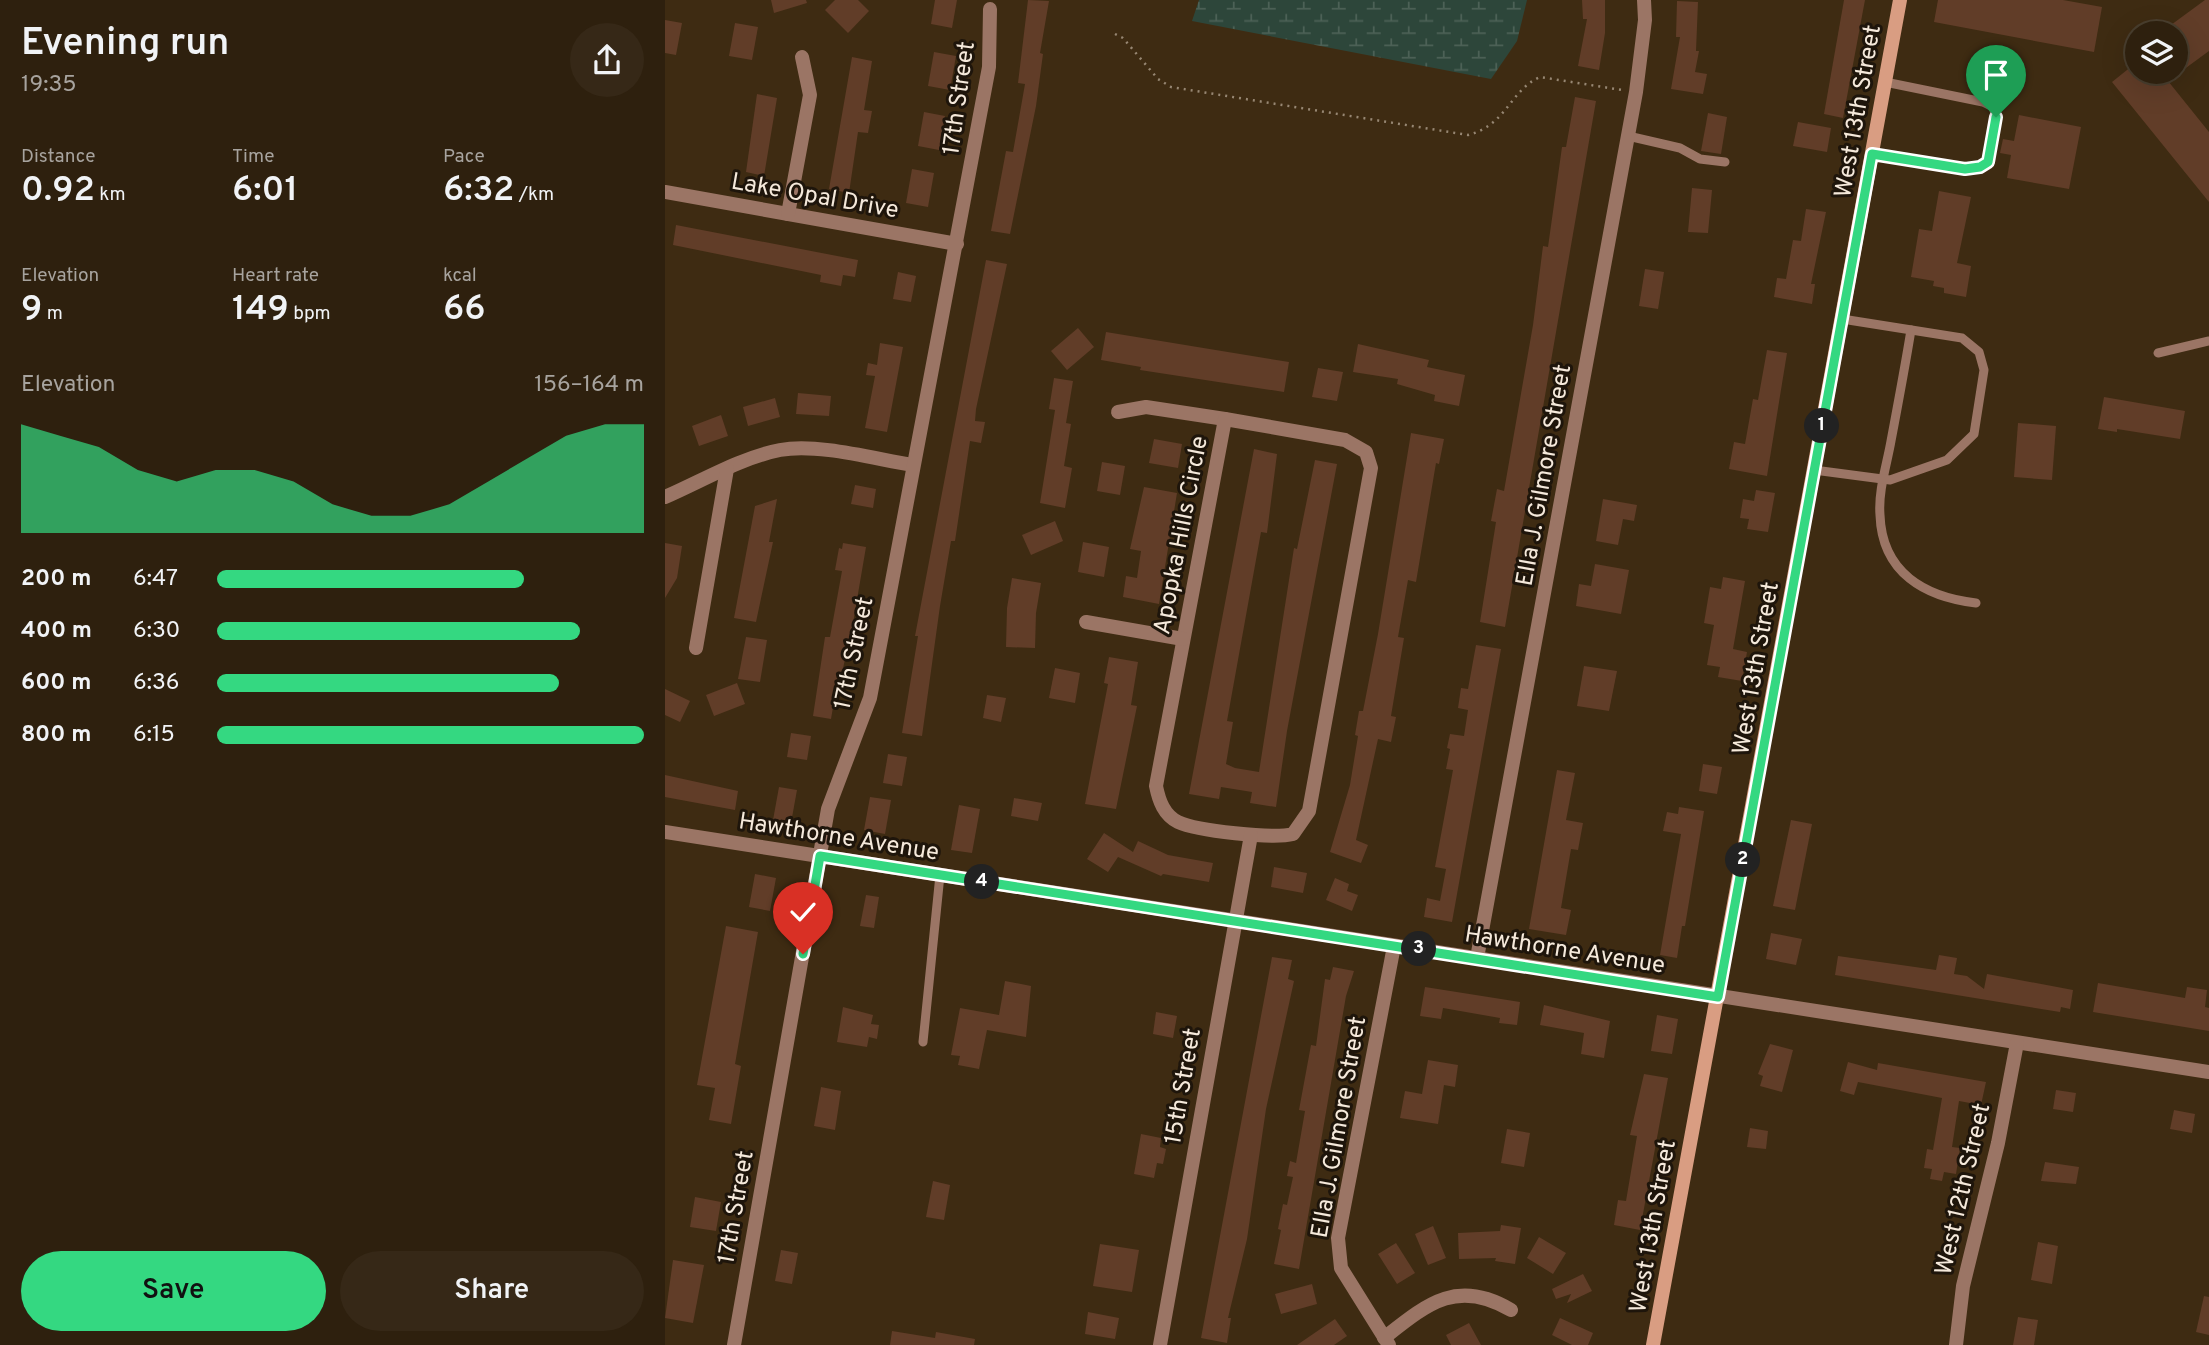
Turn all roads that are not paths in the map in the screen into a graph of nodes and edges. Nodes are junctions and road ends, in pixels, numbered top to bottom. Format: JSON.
{"nodes":[{"id":1,"x":1644,"y":0,"type":"edge"},
{"id":2,"x":1900,"y":0,"type":"edge"},
{"id":3,"x":990,"y":9,"type":"dead end"},
{"id":4,"x":801,"y":57,"type":"dead end"},
{"id":5,"x":1885,"y":82,"type":"junction"},
{"id":6,"x":1628,"y":136,"type":"junction"},
{"id":7,"x":1872,"y":154,"type":"junction"},
{"id":8,"x":1725,"y":162,"type":"dead end"},
{"id":9,"x":665,"y":192,"type":"edge"},
{"id":10,"x":788,"y":214,"type":"junction"},
{"id":11,"x":957,"y":244,"type":"junction"},
{"id":12,"x":1842,"y":319,"type":"junction"},
{"id":13,"x":1911,"y":330,"type":"junction"},
{"id":14,"x":2209,"y":341,"type":"edge"},
{"id":15,"x":2158,"y":353,"type":"dead end"},
{"id":16,"x":1118,"y":412,"type":"dead end"},
{"id":17,"x":1225,"y":419,"type":"junction"},
{"id":18,"x":913,"y":465,"type":"junction"},
{"id":19,"x":727,"y":469,"type":"junction"},
{"id":20,"x":1814,"y":470,"type":"junction"},
{"id":21,"x":1884,"y":479,"type":"junction"},
{"id":22,"x":665,"y":497,"type":"edge"},
{"id":23,"x":1976,"y":603,"type":"dead end"},
{"id":24,"x":1086,"y":622,"type":"dead end"},
{"id":25,"x":1183,"y":639,"type":"junction"},
{"id":26,"x":696,"y":648,"type":"dead end"},
{"id":27,"x":665,"y":831,"type":"edge"},
{"id":28,"x":1251,"y":835,"type":"junction"},
{"id":29,"x":820,"y":856,"type":"junction"},
{"id":30,"x":940,"y":875,"type":"junction"},
{"id":31,"x":1234,"y":922,"type":"junction"},
{"id":32,"x":1394,"y":946,"type":"junction"},
{"id":33,"x":1477,"y":958,"type":"junction"},
{"id":34,"x":1718,"y":997,"type":"junction"},
{"id":35,"x":923,"y":1042,"type":"dead end"},
{"id":36,"x":2017,"y":1043,"type":"junction"},
{"id":37,"x":2209,"y":1072,"type":"edge"},
{"id":38,"x":1511,"y":1310,"type":"dead end"},
{"id":39,"x":1386,"y":1341,"type":"edge"},
{"id":40,"x":734,"y":1345,"type":"edge"},
{"id":41,"x":1160,"y":1345,"type":"edge"},
{"id":42,"x":1653,"y":1345,"type":"edge"},
{"id":43,"x":1956,"y":1345,"type":"edge"}],
"edges":[{"from":1,"to":6,"type":"street","name":"Ella J. Gilmore Street"},
{"from":2,"to":5,"type":"street","name":"West 13th Street"},
{"from":3,"to":11,"type":"street","name":"17th Street"},
{"from":4,"to":10,"type":"street"},
{"from":5,"to":7,"type":"street","name":"West 13th Street"},
{"from":5,"to":7,"type":"lane"},
{"from":6,"to":8,"type":"lane"},
{"from":6,"to":33,"type":"street","name":"Ella J. Gilmore Street"},
{"from":7,"to":12,"type":"street","name":"West 13th Street"},
{"from":9,"to":10,"type":"street","name":"Lake Opal Drive"},
{"from":10,"to":11,"type":"street","name":"Lake Opal Drive"},
{"from":11,"to":18,"type":"street","name":"17th Street"},
{"from":12,"to":13,"type":"lane"},
{"from":12,"to":20,"type":"street","name":"West 13th Street"},
{"from":13,"to":21,"type":"lane"},
{"from":13,"to":21,"type":"lane"},
{"from":14,"to":15,"type":"lane"},
{"from":16,"to":17,"type":"street"},
{"from":17,"to":25,"type":"street","name":"Apopka Hills Circle"},
{"from":17,"to":28,"type":"street","name":"Apopka Hills Circle"},
{"from":18,"to":19,"type":"street"},
{"from":18,"to":29,"type":"street","name":"17th Street"},
{"from":19,"to":22,"type":"street"},
{"from":19,"to":26,"type":"street"},
{"from":20,"to":21,"type":"lane"},
{"from":20,"to":34,"type":"street","name":"West 13th Street"},
{"from":21,"to":23,"type":"lane"},
{"from":24,"to":25,"type":"street"},
{"from":25,"to":28,"type":"street","name":"Apopka Hills Circle"},
{"from":27,"to":29,"type":"street","name":"Hawthorne Avenue"},
{"from":28,"to":31,"type":"street","name":"15th Street"},
{"from":29,"to":30,"type":"street","name":"Hawthorne Avenue"},
{"from":29,"to":40,"type":"street","name":"17th Street"},
{"from":30,"to":31,"type":"street","name":"Hawthorne Avenue"},
{"from":30,"to":35,"type":"lane"},
{"from":31,"to":32,"type":"street","name":"Hawthorne Avenue"},
{"from":31,"to":41,"type":"street","name":"15th Street"},
{"from":32,"to":33,"type":"street","name":"Hawthorne Avenue"},
{"from":32,"to":39,"type":"street","name":"Ella J. Gilmore Street"},
{"from":33,"to":34,"type":"street","name":"Hawthorne Avenue"},
{"from":34,"to":36,"type":"street","name":"Hawthorne Avenue"},
{"from":34,"to":42,"type":"street","name":"West 13th Street"},
{"from":36,"to":37,"type":"street","name":"Hawthorne Avenue"},
{"from":36,"to":43,"type":"street","name":"West 12th Street"},
{"from":38,"to":39,"type":"street"}]}
